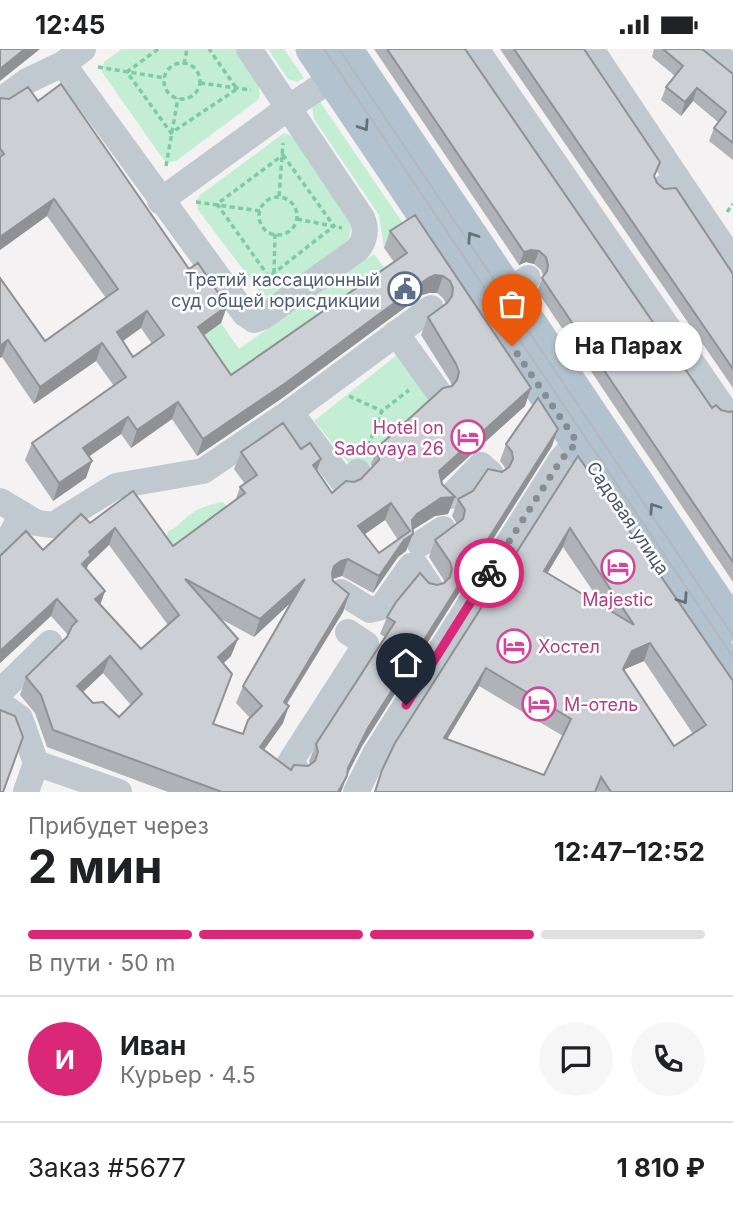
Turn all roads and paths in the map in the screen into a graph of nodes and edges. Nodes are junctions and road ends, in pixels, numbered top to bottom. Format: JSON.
{"nodes":[{"id":1,"x":158,"y":49,"type":"edge"},
{"id":2,"x":187,"y":49,"type":"edge"},
{"id":3,"x":209,"y":49,"type":"edge"},
{"id":4,"x":248,"y":49,"type":"edge"},
{"id":5,"x":313,"y":49,"type":"edge"},
{"id":6,"x":476,"y":49,"type":"edge"},
{"id":7,"x":710,"y":49,"type":"edge"},
{"id":8,"x":605,"y":56,"type":"edge"},
{"id":9,"x":73,"y":57,"type":"edge"},
{"id":10,"x":184,"y":64,"type":"junction"},
{"id":11,"x":344,"y":64,"type":"edge"},
{"id":12,"x":733,"y":68,"type":"edge"},
{"id":13,"x":127,"y":72,"type":"junction"},
{"id":14,"x":165,"y":78,"type":"junction"},
{"id":15,"x":200,"y":83,"type":"junction"},
{"id":16,"x":237,"y":89,"type":"junction"},
{"id":17,"x":177,"y":98,"type":"junction"},
{"id":18,"x":0,"y":101,"type":"edge"},
{"id":19,"x":288,"y":108,"type":"junction"},
{"id":20,"x":171,"y":133,"type":"junction"},
{"id":21,"x":283,"y":155,"type":"junction"},
{"id":22,"x":279,"y":197,"type":"junction"},
{"id":23,"x":160,"y":201,"type":"junction"},
{"id":24,"x":217,"y":204,"type":"junction"},
{"id":25,"x":260,"y":211,"type":"junction"},
{"id":26,"x":297,"y":219,"type":"junction"},
{"id":27,"x":334,"y":226,"type":"junction"},
{"id":28,"x":365,"y":232,"type":"junction"},
{"id":29,"x":275,"y":234,"type":"junction"},
{"id":30,"x":733,"y":261,"type":"edge"},
{"id":31,"x":274,"y":273,"type":"junction"},
{"id":32,"x":480,"y":287,"type":"junction"},
{"id":33,"x":396,"y":333,"type":"junction"},
{"id":34,"x":432,"y":382,"type":"joint"},
{"id":35,"x":327,"y":385,"type":"junction"},
{"id":36,"x":724,"y":409,"type":"edge"},
{"id":37,"x":382,"y":411,"type":"junction"},
{"id":38,"x":290,"y":412,"type":"junction"},
{"id":39,"x":588,"y":434,"type":"junction"},
{"id":40,"x":358,"y":472,"type":"joint"},
{"id":41,"x":491,"y":474,"type":"edge"},
{"id":42,"x":451,"y":496,"type":"edge"},
{"id":43,"x":11,"y":508,"type":"edge"},
{"id":44,"x":443,"y":529,"type":"dead end"},
{"id":45,"x":0,"y":546,"type":"edge"},
{"id":46,"x":414,"y":556,"type":"junction"},
{"id":47,"x":341,"y":592,"type":"edge"},
{"id":48,"x":444,"y":605,"type":"junction"},
{"id":49,"x":733,"y":625,"type":"edge"},
{"id":50,"x":348,"y":632,"type":"dead end"},
{"id":51,"x":50,"y":643,"type":"dead end"},
{"id":52,"x":733,"y":674,"type":"edge"},
{"id":53,"x":0,"y":692,"type":"edge"},
{"id":54,"x":0,"y":704,"type":"edge"},
{"id":55,"x":36,"y":763,"type":"junction"},
{"id":56,"x":296,"y":769,"type":"edge"},
{"id":57,"x":368,"y":770,"type":"edge"},
{"id":58,"x":26,"y":792,"type":"edge"},
{"id":59,"x":120,"y":792,"type":"edge"}],
"edges":[{"from":1,"to":13,"type":"path"},
{"from":2,"to":10,"type":"path"},
{"from":3,"to":16,"type":"path"},
{"from":4,"to":19,"type":"street"},
{"from":5,"to":11,"type":"main road","name":"Садовая улица"},
{"from":6,"to":36,"type":"street"},
{"from":7,"to":12,"type":"street"},
{"from":8,"to":30,"type":"street"},
{"from":9,"to":13,"type":"path"},
{"from":9,"to":18,"type":"street"},
{"from":9,"to":23,"type":"street"},
{"from":10,"to":14,"type":"path"},
{"from":10,"to":15,"type":"path"},
{"from":11,"to":19,"type":"street"},
{"from":11,"to":32,"type":"main road","name":"Садовая улица"},
{"from":13,"to":14,"type":"path"},
{"from":13,"to":20,"type":"path"},
{"from":14,"to":17,"type":"path"},
{"from":15,"to":16,"type":"path"},
{"from":15,"to":17,"type":"path"},
{"from":16,"to":19,"type":"path"},
{"from":16,"to":20,"type":"path"},
{"from":17,"to":20,"type":"path"},
{"from":19,"to":21,"type":"path"},
{"from":19,"to":23,"type":"street"},
{"from":19,"to":28,"type":"street"},
{"from":20,"to":23,"type":"path"},
{"from":21,"to":22,"type":"path"},
{"from":21,"to":24,"type":"path"},
{"from":21,"to":27,"type":"path"},
{"from":22,"to":25,"type":"path"},
{"from":22,"to":26,"type":"path"},
{"from":23,"to":24,"type":"path"},
{"from":23,"to":28,"type":"street"},
{"from":24,"to":25,"type":"path"},
{"from":24,"to":31,"type":"path"},
{"from":25,"to":29,"type":"path"},
{"from":26,"to":27,"type":"path"},
{"from":26,"to":29,"type":"path"},
{"from":27,"to":28,"type":"path"},
{"from":27,"to":31,"type":"path"},
{"from":29,"to":31,"type":"path"},
{"from":32,"to":33,"type":"street"},
{"from":32,"to":39,"type":"main road","name":"Садовая улица"},
{"from":33,"to":34,"type":"street"},
{"from":33,"to":35,"type":"street"},
{"from":34,"to":37,"type":"path"},
{"from":35,"to":37,"type":"path"},
{"from":35,"to":38,"type":"street"},
{"from":37,"to":40,"type":"path"},
{"from":38,"to":40,"type":"street"},
{"from":38,"to":43,"type":"street"},
{"from":39,"to":48,"type":"street"},
{"from":49,"to":39,"type":"main road","name":"Садовая улица","one_way":true},
{"from":39,"to":52,"type":"main road","name":"Садовая улица","one_way":true},
{"from":41,"to":42,"type":"street"},
{"from":43,"to":45,"type":"street"},
{"from":44,"to":46,"type":"street"},
{"from":46,"to":47,"type":"street"},
{"from":46,"to":48,"type":"street"},
{"from":48,"to":57,"type":"street"},
{"from":50,"to":56,"type":"street"},
{"from":51,"to":53,"type":"street"},
{"from":54,"to":55,"type":"street"},
{"from":55,"to":58,"type":"street"},
{"from":55,"to":59,"type":"street"}]}
